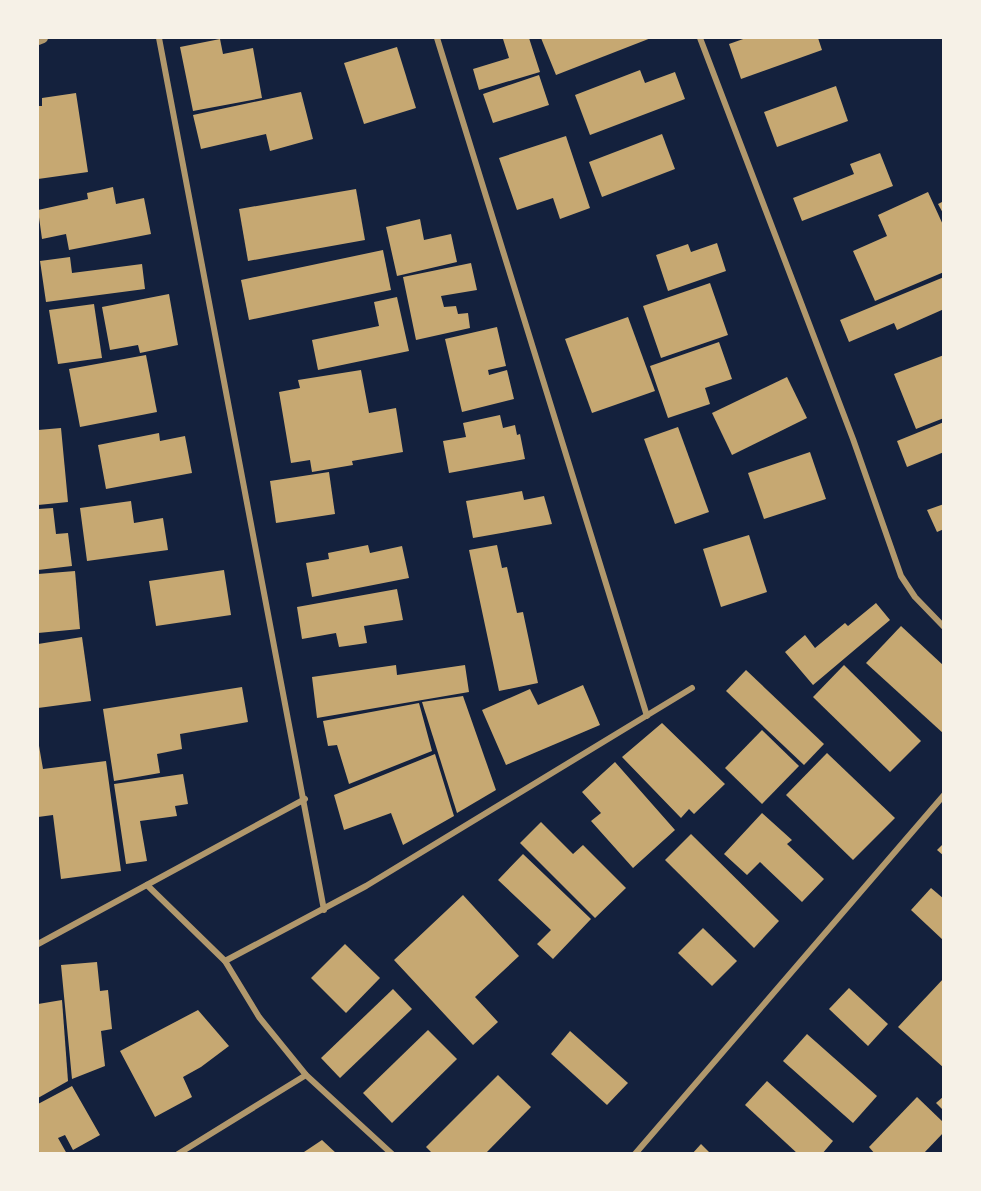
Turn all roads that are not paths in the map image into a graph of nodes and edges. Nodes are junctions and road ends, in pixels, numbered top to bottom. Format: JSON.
{"nodes":[{"id":1,"x":43,"y":38,"type":"edge"},
{"id":2,"x":159,"y":38,"type":"edge"},
{"id":3,"x":437,"y":38,"type":"edge"},
{"id":4,"x":700,"y":38,"type":"edge"},
{"id":5,"x":38,"y":40,"type":"edge"},
{"id":6,"x":944,"y":627,"type":"edge"},
{"id":7,"x":692,"y":688,"type":"dead end"},
{"id":8,"x":647,"y":716,"type":"junction"},
{"id":9,"x":944,"y":795,"type":"edge"},
{"id":10,"x":305,"y":799,"type":"junction"},
{"id":11,"x":147,"y":885,"type":"junction"},
{"id":12,"x":324,"y":909,"type":"junction"},
{"id":13,"x":38,"y":944,"type":"edge"},
{"id":14,"x":225,"y":961,"type":"junction"},
{"id":15,"x":306,"y":1075,"type":"junction"},
{"id":16,"x":178,"y":1154,"type":"edge"},
{"id":17,"x":392,"y":1154,"type":"edge"},
{"id":18,"x":634,"y":1154,"type":"edge"}],
"edges":[{"from":1,"to":5,"type":"street"},
{"from":2,"to":10,"type":"street"},
{"from":3,"to":8,"type":"street"},
{"from":4,"to":6,"type":"street"},
{"from":7,"to":8,"type":"street"},
{"from":8,"to":12,"type":"street"},
{"from":9,"to":18,"type":"street"},
{"from":10,"to":11,"type":"street"},
{"from":10,"to":12,"type":"street"},
{"from":11,"to":13,"type":"street"},
{"from":11,"to":14,"type":"street"},
{"from":12,"to":14,"type":"street"},
{"from":14,"to":15,"type":"street"},
{"from":15,"to":16,"type":"street"},
{"from":15,"to":17,"type":"street"}]}
